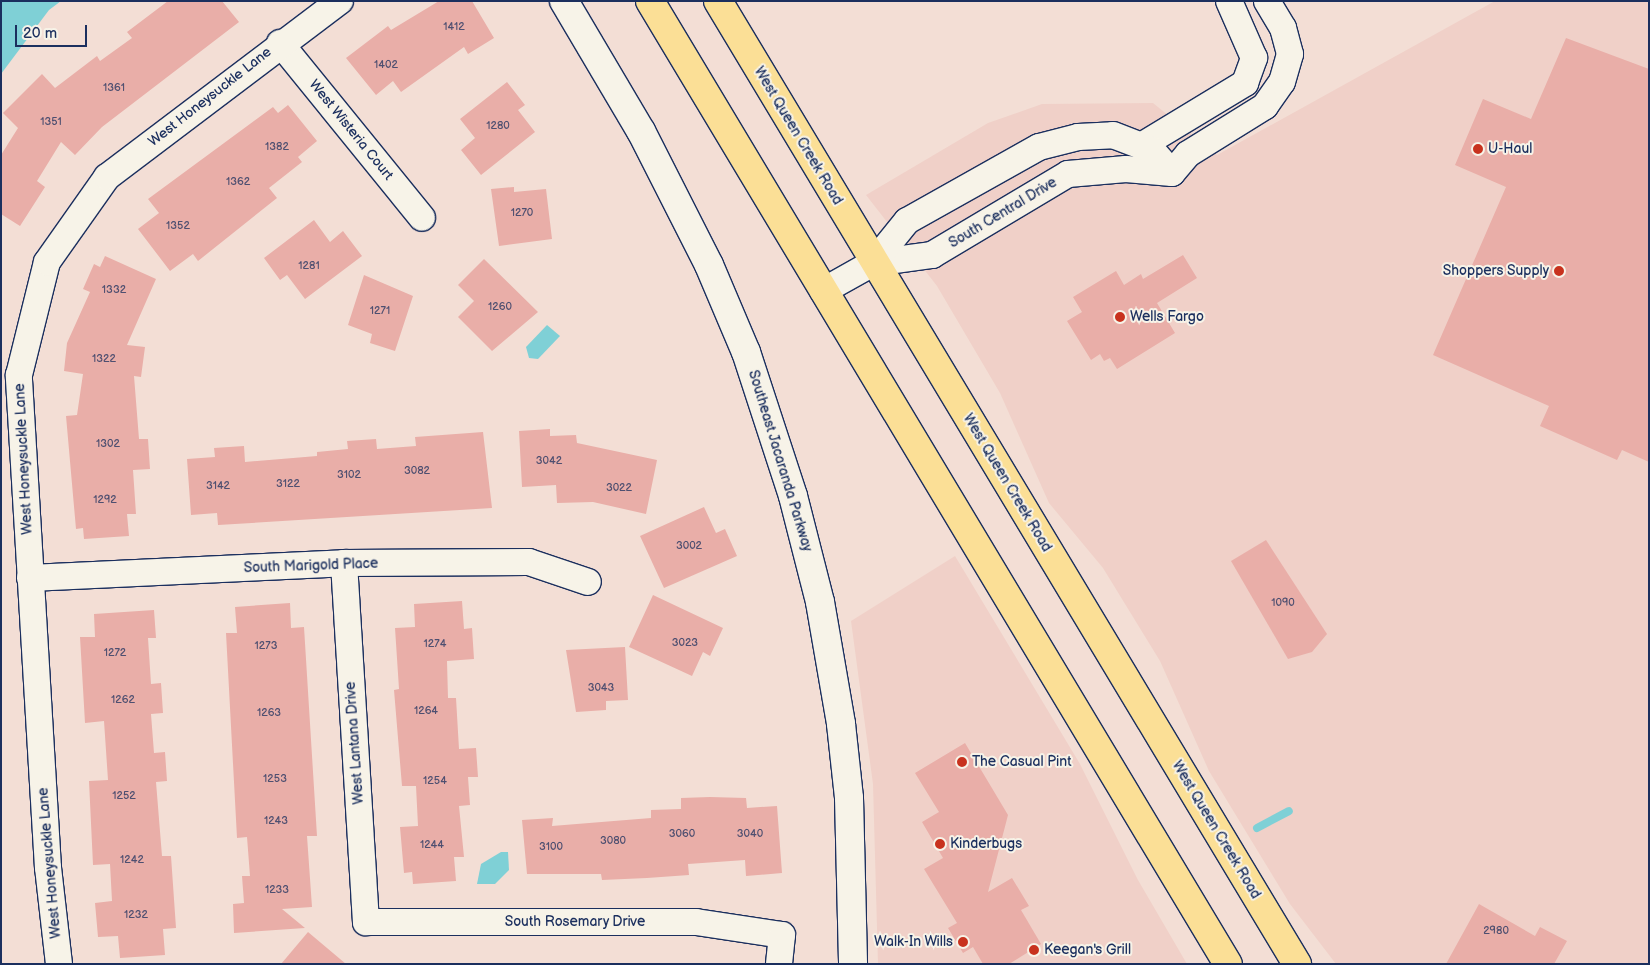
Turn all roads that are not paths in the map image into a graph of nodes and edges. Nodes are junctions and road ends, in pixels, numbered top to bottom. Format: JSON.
{"nodes":[{"id":1,"x":340,"y":1,"type":"edge"},
{"id":2,"x":564,"y":1,"type":"edge"},
{"id":3,"x":650,"y":1,"type":"edge"},
{"id":4,"x":718,"y":1,"type":"edge"},
{"id":5,"x":1229,"y":1,"type":"edge"},
{"id":6,"x":1267,"y":1,"type":"edge"},
{"id":7,"x":280,"y":43,"type":"junction"},
{"id":8,"x":1141,"y":146,"type":"junction"},
{"id":9,"x":1172,"y":174,"type":"junction"},
{"id":10,"x":422,"y":218,"type":"dead end"},
{"id":11,"x":873,"y":263,"type":"junction"},
{"id":12,"x":823,"y":291,"type":"junction"},
{"id":13,"x":344,"y":563,"type":"junction"},
{"id":14,"x":30,"y":578,"type":"junction"},
{"id":15,"x":588,"y":582,"type":"dead end"},
{"id":16,"x":366,"y":922,"type":"joint"},
{"id":17,"x":59,"y":964,"type":"edge"},
{"id":18,"x":779,"y":964,"type":"edge"},
{"id":19,"x":853,"y":964,"type":"edge"},
{"id":20,"x":1228,"y":964,"type":"edge"},
{"id":21,"x":1297,"y":964,"type":"edge"}],
"edges":[{"from":1,"to":7,"type":"street","name":"West Honeysuckle Lane"},
{"from":2,"to":19,"type":"street","name":"Southeast Jacaranda Parkway"},
{"from":3,"to":12,"type":"main road"},
{"from":4,"to":11,"type":"main road","name":"West Queen Creek Road"},
{"from":5,"to":8,"type":"street"},
{"from":6,"to":9,"type":"street"},
{"from":7,"to":10,"type":"street","name":"West Wisteria Court"},
{"from":7,"to":14,"type":"street","name":"West Honeysuckle Lane"},
{"from":8,"to":9,"type":"street"},
{"from":8,"to":11,"type":"street"},
{"from":9,"to":11,"type":"street","name":"South Central Drive"},
{"from":11,"to":12,"type":"street"},
{"from":11,"to":21,"type":"main road","name":"West Queen Creek Road"},
{"from":12,"to":20,"type":"main road"},
{"from":13,"to":14,"type":"street","name":"South Marigold Place"},
{"from":13,"to":15,"type":"street","name":"South Marigold Place"},
{"from":13,"to":16,"type":"street","name":"West Lantana Drive"},
{"from":14,"to":17,"type":"street","name":"West Honeysuckle Lane"},
{"from":16,"to":18,"type":"street","name":"South Rosemary Drive"}]}
